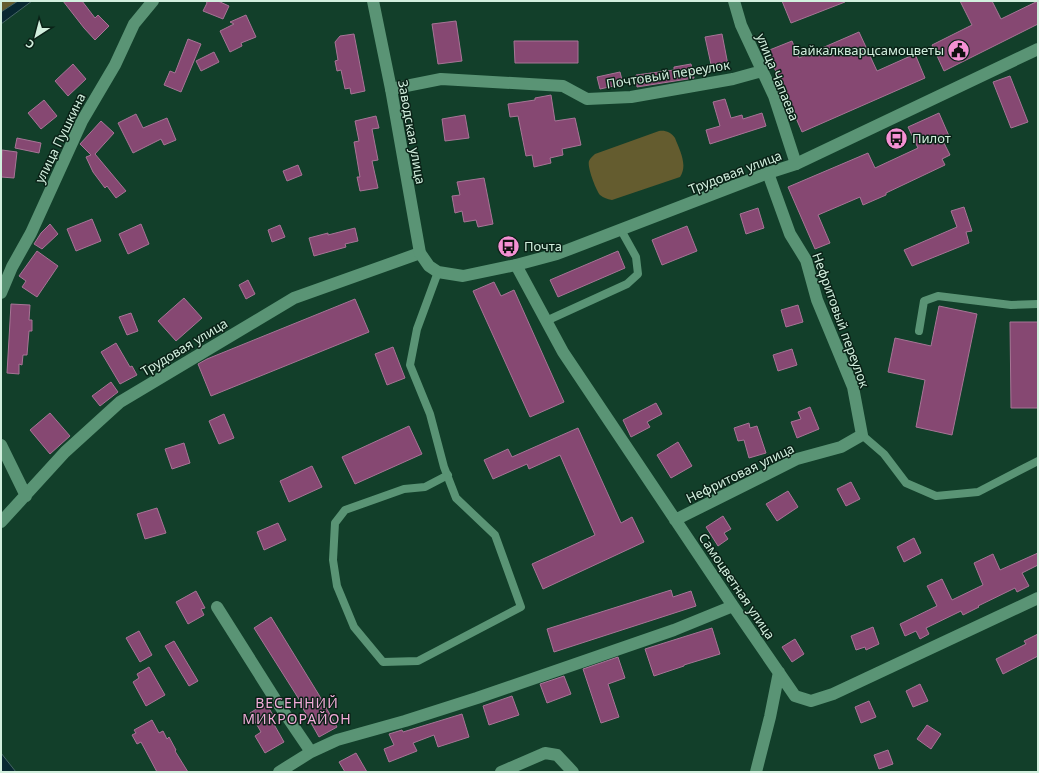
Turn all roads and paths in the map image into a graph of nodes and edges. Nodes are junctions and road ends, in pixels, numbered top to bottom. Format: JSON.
{"nodes":[{"id":1,"x":153,"y":1,"type":"edge"},
{"id":2,"x":373,"y":1,"type":"edge"},
{"id":3,"x":734,"y":1,"type":"edge"},
{"id":4,"x":1038,"y":49,"type":"edge"},
{"id":5,"x":762,"y":71,"type":"junction"},
{"id":6,"x":391,"y":89,"type":"junction"},
{"id":7,"x":796,"y":164,"type":"junction"},
{"id":8,"x":768,"y":173,"type":"junction"},
{"id":9,"x":621,"y":230,"type":"junction"},
{"id":10,"x":420,"y":253,"type":"junction"},
{"id":11,"x":516,"y":265,"type":"junction"},
{"id":12,"x":433,"y":269,"type":"junction"},
{"id":13,"x":1,"y":293,"type":"edge"},
{"id":14,"x":1038,"y":304,"type":"edge"},
{"id":15,"x":546,"y":321,"type":"junction"},
{"id":16,"x":919,"y":331,"type":"dead end"},
{"id":17,"x":862,"y":435,"type":"junction"},
{"id":18,"x":1,"y":445,"type":"edge"},
{"id":19,"x":1038,"y":461,"type":"edge"},
{"id":20,"x":448,"y":475,"type":"junction"},
{"id":21,"x":26,"y":496,"type":"junction"},
{"id":22,"x":675,"y":520,"type":"junction"},
{"id":23,"x":1,"y":522,"type":"edge"},
{"id":24,"x":1038,"y":598,"type":"edge"},
{"id":25,"x":733,"y":606,"type":"junction"},
{"id":26,"x":217,"y":607,"type":"dead end"},
{"id":27,"x":779,"y":672,"type":"junction"},
{"id":28,"x":311,"y":752,"type":"junction"},
{"id":29,"x":754,"y":771,"type":"edge"},
{"id":30,"x":279,"y":772,"type":"edge"},
{"id":31,"x":500,"y":772,"type":"edge"},
{"id":32,"x":573,"y":772,"type":"edge"}],
"edges":[{"from":1,"to":13,"type":"street","name":"улица Пушкина"},
{"from":2,"to":6,"type":"street","name":"Заводская улица"},
{"from":3,"to":5,"type":"street","name":"улица Чапаева"},
{"from":4,"to":7,"type":"street","name":"Трудовая улица"},
{"from":5,"to":6,"type":"street","name":"Почтовый переулок"},
{"from":5,"to":7,"type":"street","name":"улица Чапаева"},
{"from":6,"to":10,"type":"street","name":"Заводская улица"},
{"from":7,"to":8,"type":"street","name":"Трудовая улица"},
{"from":8,"to":9,"type":"street","name":"Трудовая улица"},
{"from":8,"to":17,"type":"street","name":"Нефритовый переулок"},
{"from":9,"to":11,"type":"street","name":"Трудовая улица"},
{"from":9,"to":15,"type":"lane"},
{"from":10,"to":12,"type":"street","name":"Заводская улица"},
{"from":10,"to":21,"type":"street","name":"Трудовая улица"},
{"from":11,"to":12,"type":"street","name":"Трудовая улица"},
{"from":11,"to":15,"type":"street","name":"Самоцветная улица"},
{"from":12,"to":20,"type":"lane"},
{"from":14,"to":16,"type":"lane"},
{"from":15,"to":22,"type":"street","name":"Самоцветная улица"},
{"from":17,"to":19,"type":"lane"},
{"from":17,"to":22,"type":"street","name":"Нефритовая улица"},
{"from":18,"to":21,"type":"street"},
{"from":20,"to":20,"type":"lane"},
{"from":21,"to":23,"type":"street","name":"Трудовая улица"},
{"from":22,"to":25,"type":"street","name":"Самоцветная улица"},
{"from":24,"to":27,"type":"street","name":"Самоцветная улица"},
{"from":25,"to":27,"type":"street","name":"Самоцветная улица"},
{"from":25,"to":28,"type":"street"},
{"from":26,"to":28,"type":"street"},
{"from":27,"to":29,"type":"street"},
{"from":28,"to":30,"type":"street"},
{"from":31,"to":32,"type":"street"}]}
